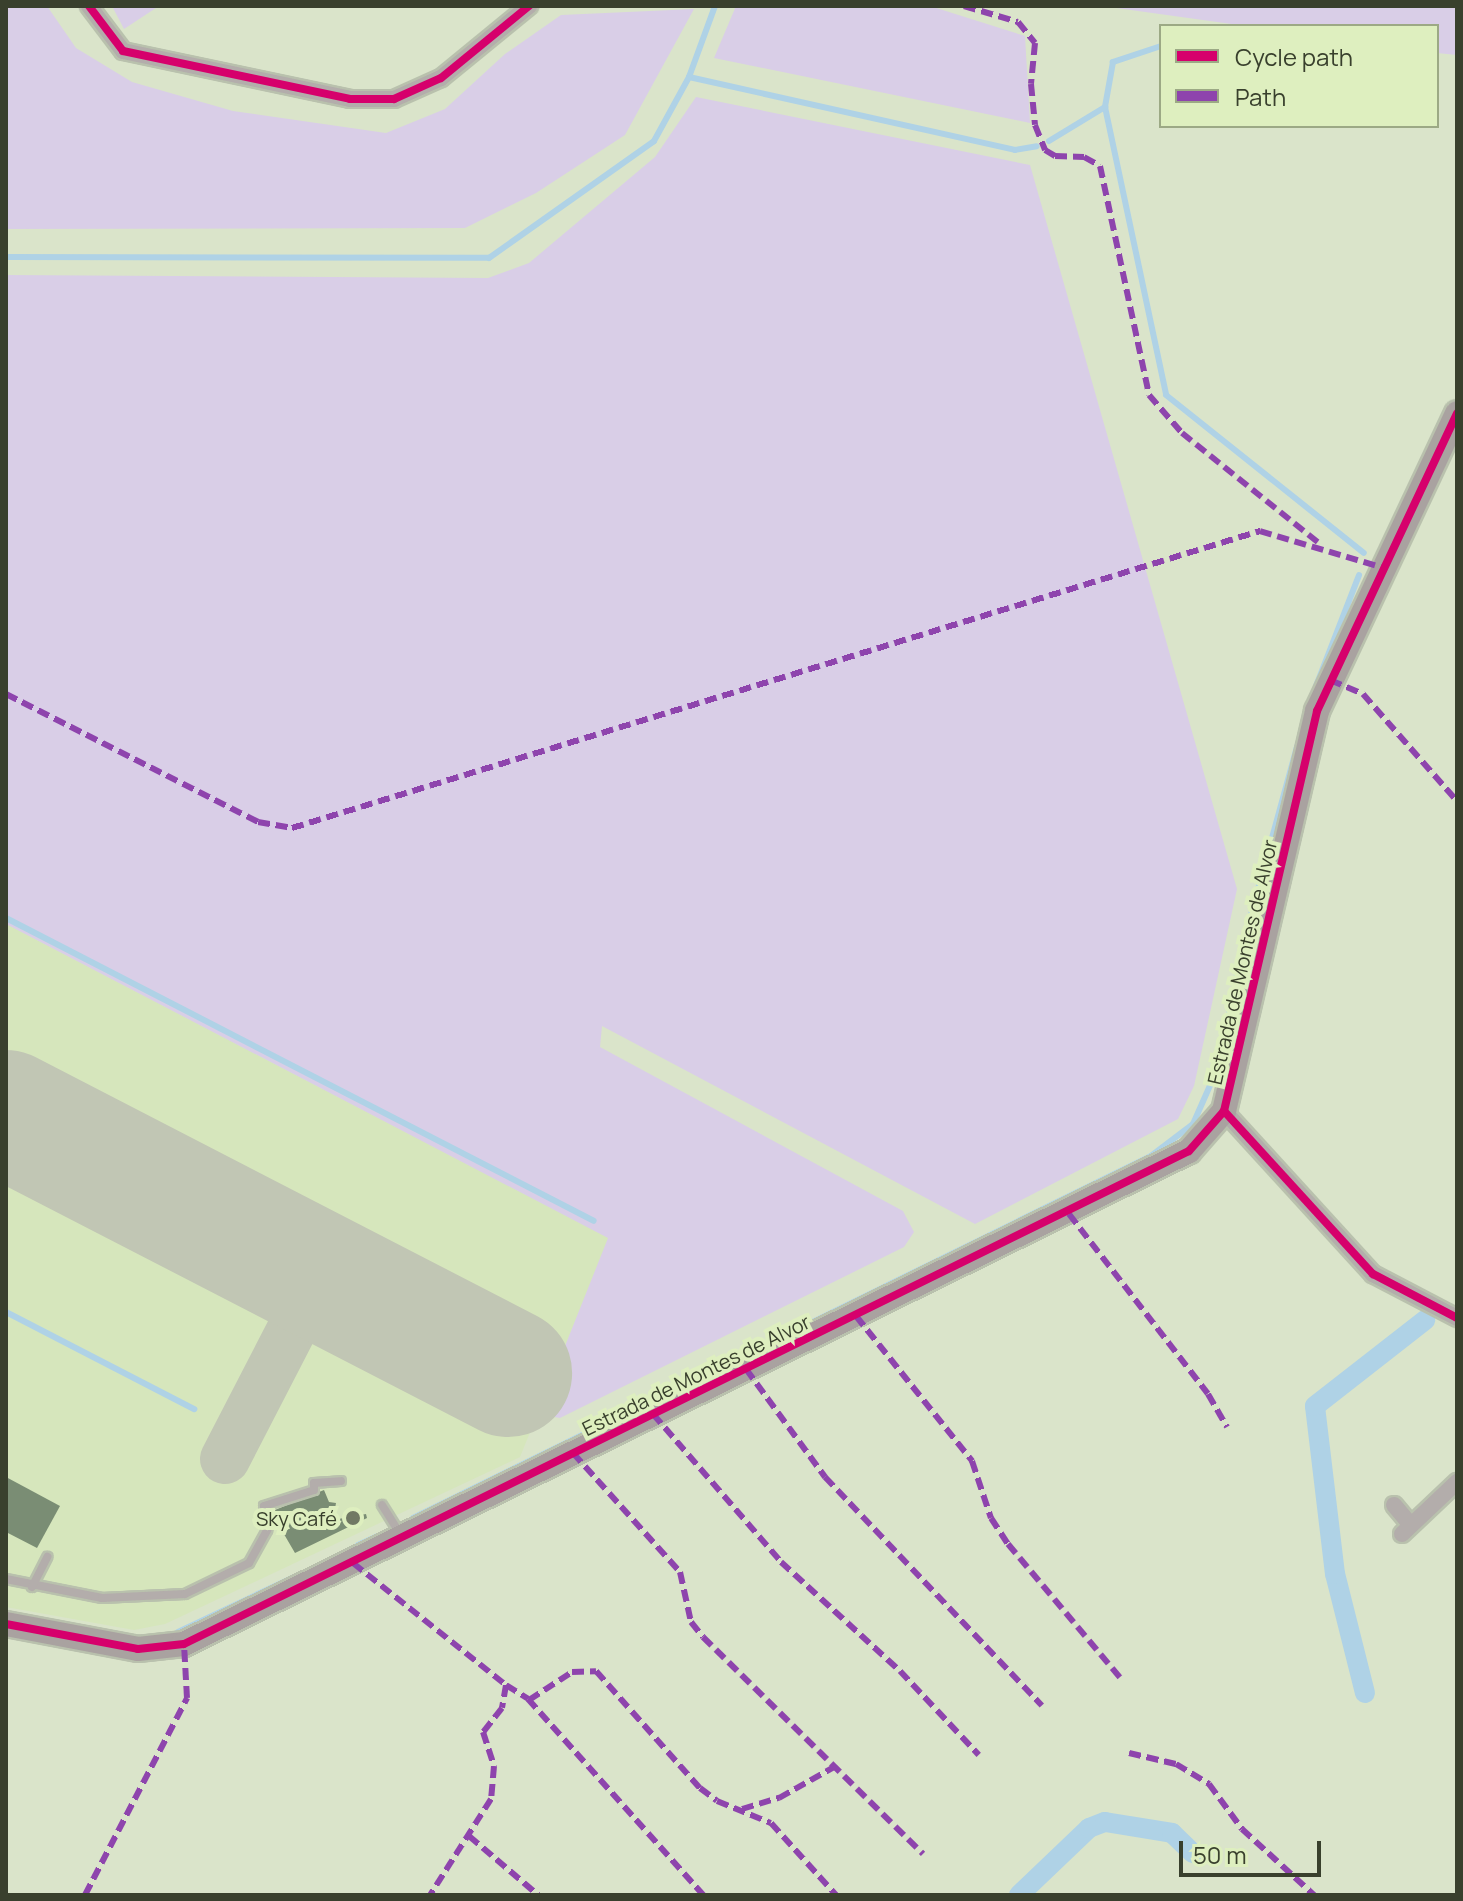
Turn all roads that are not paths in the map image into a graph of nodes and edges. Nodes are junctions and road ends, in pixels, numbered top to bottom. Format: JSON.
{"nodes":[{"id":1,"x":89,"y":6,"type":"edge"},
{"id":2,"x":529,"y":6,"type":"edge"},
{"id":3,"x":1457,"y":413,"type":"edge"},
{"id":4,"x":1224,"y":1111,"type":"junction"},
{"id":5,"x":1457,"y":1318,"type":"edge"},
{"id":6,"x":341,"y":1481,"type":"dead end"},
{"id":7,"x":1457,"y":1482,"type":"edge"},
{"id":8,"x":382,"y":1505,"type":"dead end"},
{"id":9,"x":1394,"y":1505,"type":"dead end"},
{"id":10,"x":403,"y":1538,"type":"junction"},
{"id":11,"x":47,"y":1557,"type":"dead end"},
{"id":12,"x":6,"y":1579,"type":"edge"},
{"id":13,"x":32,"y":1587,"type":"junction"},
{"id":14,"x":6,"y":1624,"type":"edge"}],
"edges":[{"from":1,"to":2,"type":"street"},
{"from":3,"to":4,"type":"street","name":"Estrada de Montes de Alvor"},
{"from":4,"to":5,"type":"street"},
{"from":4,"to":10,"type":"street","name":"Estrada de Montes de Alvor"},
{"from":6,"to":13,"type":"lane"},
{"from":7,"to":9,"type":"street"},
{"from":8,"to":10,"type":"lane"},
{"from":10,"to":14,"type":"street","name":"Estrada de Montes de Alvor"},
{"from":11,"to":13,"type":"lane"},
{"from":12,"to":13,"type":"lane"}]}
